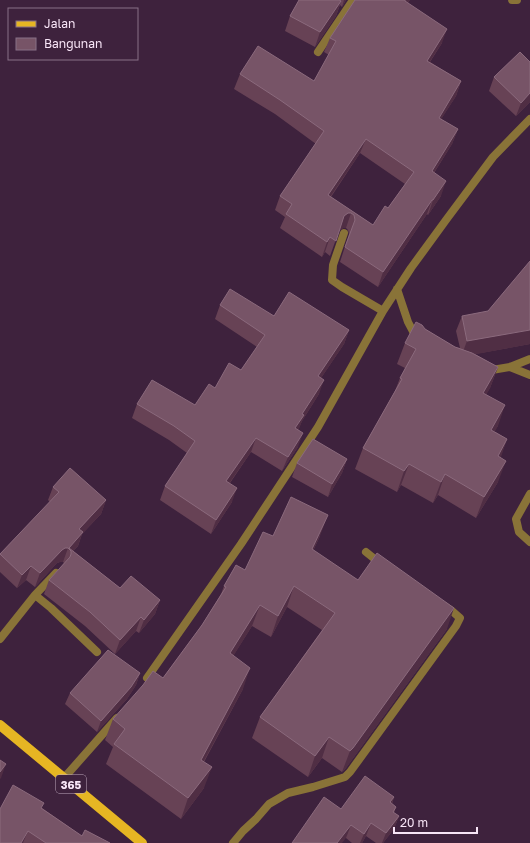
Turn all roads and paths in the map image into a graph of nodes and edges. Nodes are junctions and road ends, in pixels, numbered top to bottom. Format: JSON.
{"nodes":[{"id":1,"x":353,"y":0,"type":"edge"},
{"id":2,"x":512,"y":0,"type":"edge"},
{"id":3,"x":517,"y":0,"type":"edge"},
{"id":4,"x":318,"y":52,"type":"dead end"},
{"id":5,"x":530,"y":119,"type":"edge"},
{"id":6,"x":344,"y":232,"type":"edge"},
{"id":7,"x":397,"y":289,"type":"junction"},
{"id":8,"x":383,"y":311,"type":"junction"},
{"id":9,"x":420,"y":345,"type":"edge"},
{"id":10,"x":530,"y":359,"type":"edge"},
{"id":11,"x":510,"y":367,"type":"junction"},
{"id":12,"x":476,"y":372,"type":"edge"},
{"id":13,"x":530,"y":375,"type":"edge"},
{"id":14,"x":530,"y":494,"type":"edge"},
{"id":15,"x":530,"y":542,"type":"edge"},
{"id":16,"x":366,"y":552,"type":"dead end"},
{"id":17,"x":62,"y":567,"type":"edge"},
{"id":18,"x":390,"y":571,"type":"edge"},
{"id":19,"x":35,"y":595,"type":"junction"},
{"id":20,"x":439,"y":604,"type":"edge"},
{"id":21,"x":0,"y":638,"type":"edge"},
{"id":22,"x":97,"y":652,"type":"dead end"},
{"id":23,"x":144,"y":683,"type":"edge"},
{"id":24,"x":121,"y":714,"type":"edge"},
{"id":25,"x":0,"y":725,"type":"edge"},
{"id":26,"x":64,"y":778,"type":"junction"},
{"id":27,"x":142,"y":843,"type":"edge"},
{"id":28,"x":233,"y":843,"type":"edge"}],
"edges":[{"from":1,"to":4,"type":"street"},
{"from":2,"to":3,"type":"street"},
{"from":5,"to":7,"type":"street"},
{"from":6,"to":8,"type":"street"},
{"from":7,"to":8,"type":"street"},
{"from":7,"to":9,"type":"street"},
{"from":8,"to":23,"type":"street"},
{"from":10,"to":11,"type":"street"},
{"from":11,"to":12,"type":"street"},
{"from":11,"to":13,"type":"street"},
{"from":14,"to":15,"type":"street"},
{"from":16,"to":18,"type":"street"},
{"from":17,"to":19,"type":"street"},
{"from":19,"to":21,"type":"street"},
{"from":19,"to":22,"type":"street"},
{"from":20,"to":28,"type":"street"},
{"from":24,"to":26,"type":"street"},
{"from":25,"to":26,"type":"main road","number":"365"},
{"from":26,"to":27,"type":"main road","number":"365"}]}
